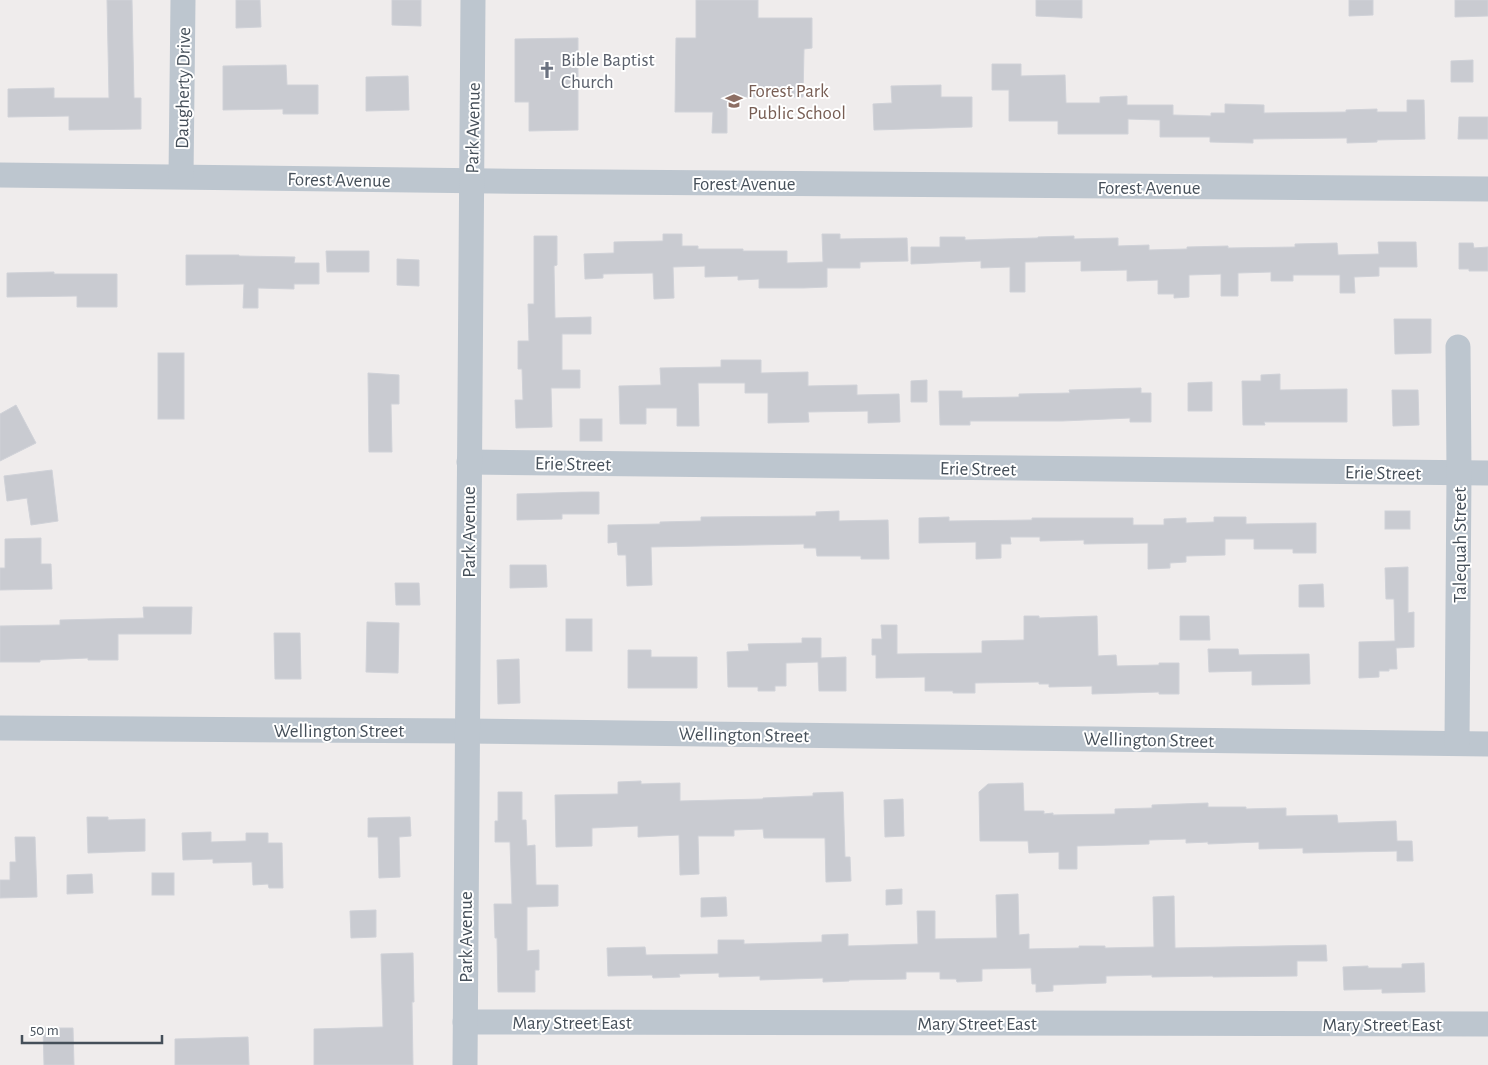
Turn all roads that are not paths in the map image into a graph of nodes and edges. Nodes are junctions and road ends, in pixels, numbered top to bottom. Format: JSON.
{"nodes":[{"id":1,"x":183,"y":0,"type":"edge"},
{"id":2,"x":473,"y":0,"type":"edge"},
{"id":3,"x":0,"y":175,"type":"edge"},
{"id":4,"x":181,"y":176,"type":"junction"},
{"id":5,"x":471,"y":181,"type":"junction"},
{"id":6,"x":1488,"y":190,"type":"edge"},
{"id":7,"x":1458,"y":347,"type":"dead end"},
{"id":8,"x":468,"y":462,"type":"junction"},
{"id":9,"x":1459,"y":473,"type":"junction"},
{"id":10,"x":1488,"y":473,"type":"edge"},
{"id":11,"x":0,"y":728,"type":"edge"},
{"id":12,"x":467,"y":731,"type":"junction"},
{"id":13,"x":1457,"y":743,"type":"junction"},
{"id":14,"x":1488,"y":744,"type":"edge"},
{"id":15,"x":465,"y":1022,"type":"junction"},
{"id":16,"x":1488,"y":1024,"type":"edge"},
{"id":17,"x":465,"y":1065,"type":"edge"}],
"edges":[{"from":1,"to":4,"type":"street","name":"Daugherty Drive"},
{"from":2,"to":5,"type":"street","name":"Park Avenue"},
{"from":3,"to":4,"type":"street","name":"Forest Avenue"},
{"from":4,"to":5,"type":"street","name":"Forest Avenue"},
{"from":5,"to":6,"type":"street","name":"Forest Avenue"},
{"from":5,"to":8,"type":"street","name":"Park Avenue"},
{"from":7,"to":9,"type":"street","name":"Talequah Street"},
{"from":8,"to":9,"type":"street","name":"Erie Street"},
{"from":8,"to":12,"type":"street","name":"Park Avenue"},
{"from":9,"to":10,"type":"street","name":"Erie Street"},
{"from":9,"to":13,"type":"street","name":"Talequah Street"},
{"from":11,"to":12,"type":"street","name":"Wellington Street"},
{"from":12,"to":13,"type":"street","name":"Wellington Street"},
{"from":12,"to":15,"type":"street","name":"Park Avenue"},
{"from":13,"to":14,"type":"street","name":"Wellington Street"},
{"from":15,"to":16,"type":"street","name":"Mary Street East"},
{"from":15,"to":17,"type":"street","name":"Park Avenue"}]}
